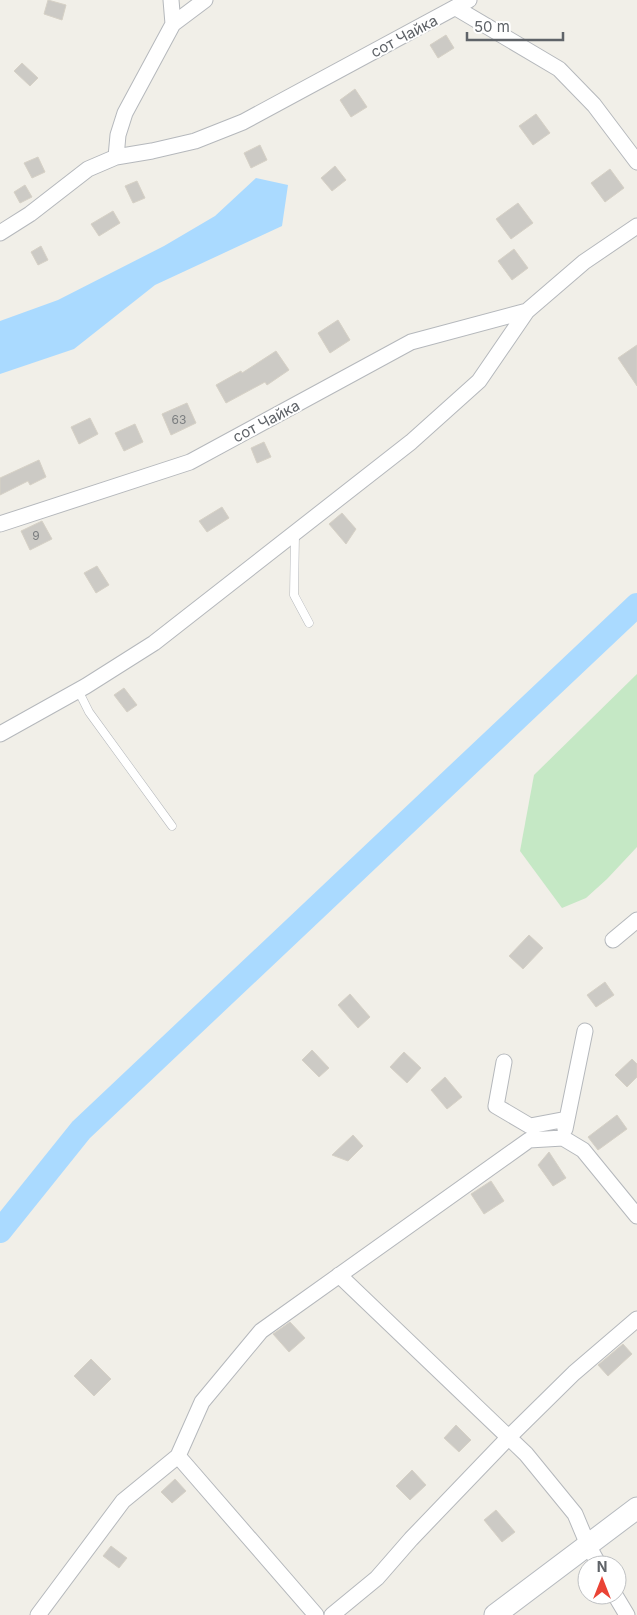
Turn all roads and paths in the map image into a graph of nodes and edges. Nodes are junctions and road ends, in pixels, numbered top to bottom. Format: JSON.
{"nodes":[{"id":1,"x":171,"y":0,"type":"edge"},
{"id":2,"x":205,"y":0,"type":"edge"},
{"id":3,"x":463,"y":4,"type":"edge"},
{"id":4,"x":173,"y":24,"type":"junction"},
{"id":5,"x":116,"y":156,"type":"junction"},
{"id":6,"x":637,"y":162,"type":"edge"},
{"id":7,"x":637,"y":226,"type":"edge"},
{"id":8,"x":0,"y":233,"type":"edge"},
{"id":9,"x":527,"y":311,"type":"junction"},
{"id":10,"x":0,"y":524,"type":"edge"},
{"id":11,"x":295,"y":532,"type":"junction"},
{"id":12,"x":309,"y":623,"type":"dead end"},
{"id":13,"x":78,"y":690,"type":"junction"},
{"id":14,"x":0,"y":734,"type":"edge"},
{"id":15,"x":172,"y":826,"type":"dead end"},
{"id":16,"x":637,"y":920,"type":"edge"},
{"id":17,"x":612,"y":940,"type":"dead end"},
{"id":18,"x":585,"y":1031,"type":"dead end"},
{"id":19,"x":504,"y":1062,"type":"dead end"},
{"id":20,"x":567,"y":1119,"type":"junction"},
{"id":21,"x":563,"y":1138,"type":"junction"},
{"id":22,"x":637,"y":1216,"type":"edge"},
{"id":23,"x":339,"y":1275,"type":"junction"},
{"id":24,"x":637,"y":1319,"type":"edge"},
{"id":25,"x":508,"y":1437,"type":"junction"},
{"id":26,"x":178,"y":1456,"type":"junction"},
{"id":27,"x":637,"y":1508,"type":"edge"},
{"id":28,"x":588,"y":1545,"type":"junction"},
{"id":29,"x":594,"y":1555,"type":"edge"},
{"id":30,"x":38,"y":1615,"type":"edge"},
{"id":31,"x":316,"y":1615,"type":"edge"},
{"id":32,"x":332,"y":1615,"type":"edge"},
{"id":33,"x":495,"y":1615,"type":"edge"}],
"edges":[{"from":1,"to":4,"type":"street"},
{"from":2,"to":4,"type":"street"},
{"from":3,"to":5,"type":"street","name":"сот Чайка"},
{"from":3,"to":6,"type":"street"},
{"from":4,"to":5,"type":"street"},
{"from":5,"to":8,"type":"street","name":"сот Чайка"},
{"from":7,"to":9,"type":"street"},
{"from":9,"to":10,"type":"street","name":"сот Чайка"},
{"from":9,"to":11,"type":"street"},
{"from":11,"to":12,"type":"lane"},
{"from":11,"to":13,"type":"street"},
{"from":13,"to":14,"type":"street"},
{"from":13,"to":15,"type":"lane"},
{"from":16,"to":17,"type":"street"},
{"from":18,"to":20,"type":"street"},
{"from":19,"to":20,"type":"street"},
{"from":20,"to":21,"type":"street"},
{"from":21,"to":22,"type":"street"},
{"from":21,"to":23,"type":"street"},
{"from":23,"to":25,"type":"street"},
{"from":23,"to":26,"type":"street"},
{"from":24,"to":25,"type":"street"},
{"from":25,"to":28,"type":"street"},
{"from":25,"to":32,"type":"street"},
{"from":26,"to":30,"type":"street"},
{"from":26,"to":31,"type":"street"},
{"from":27,"to":28,"type":"main road"},
{"from":28,"to":29,"type":"street"},
{"from":28,"to":33,"type":"main road"}]}
